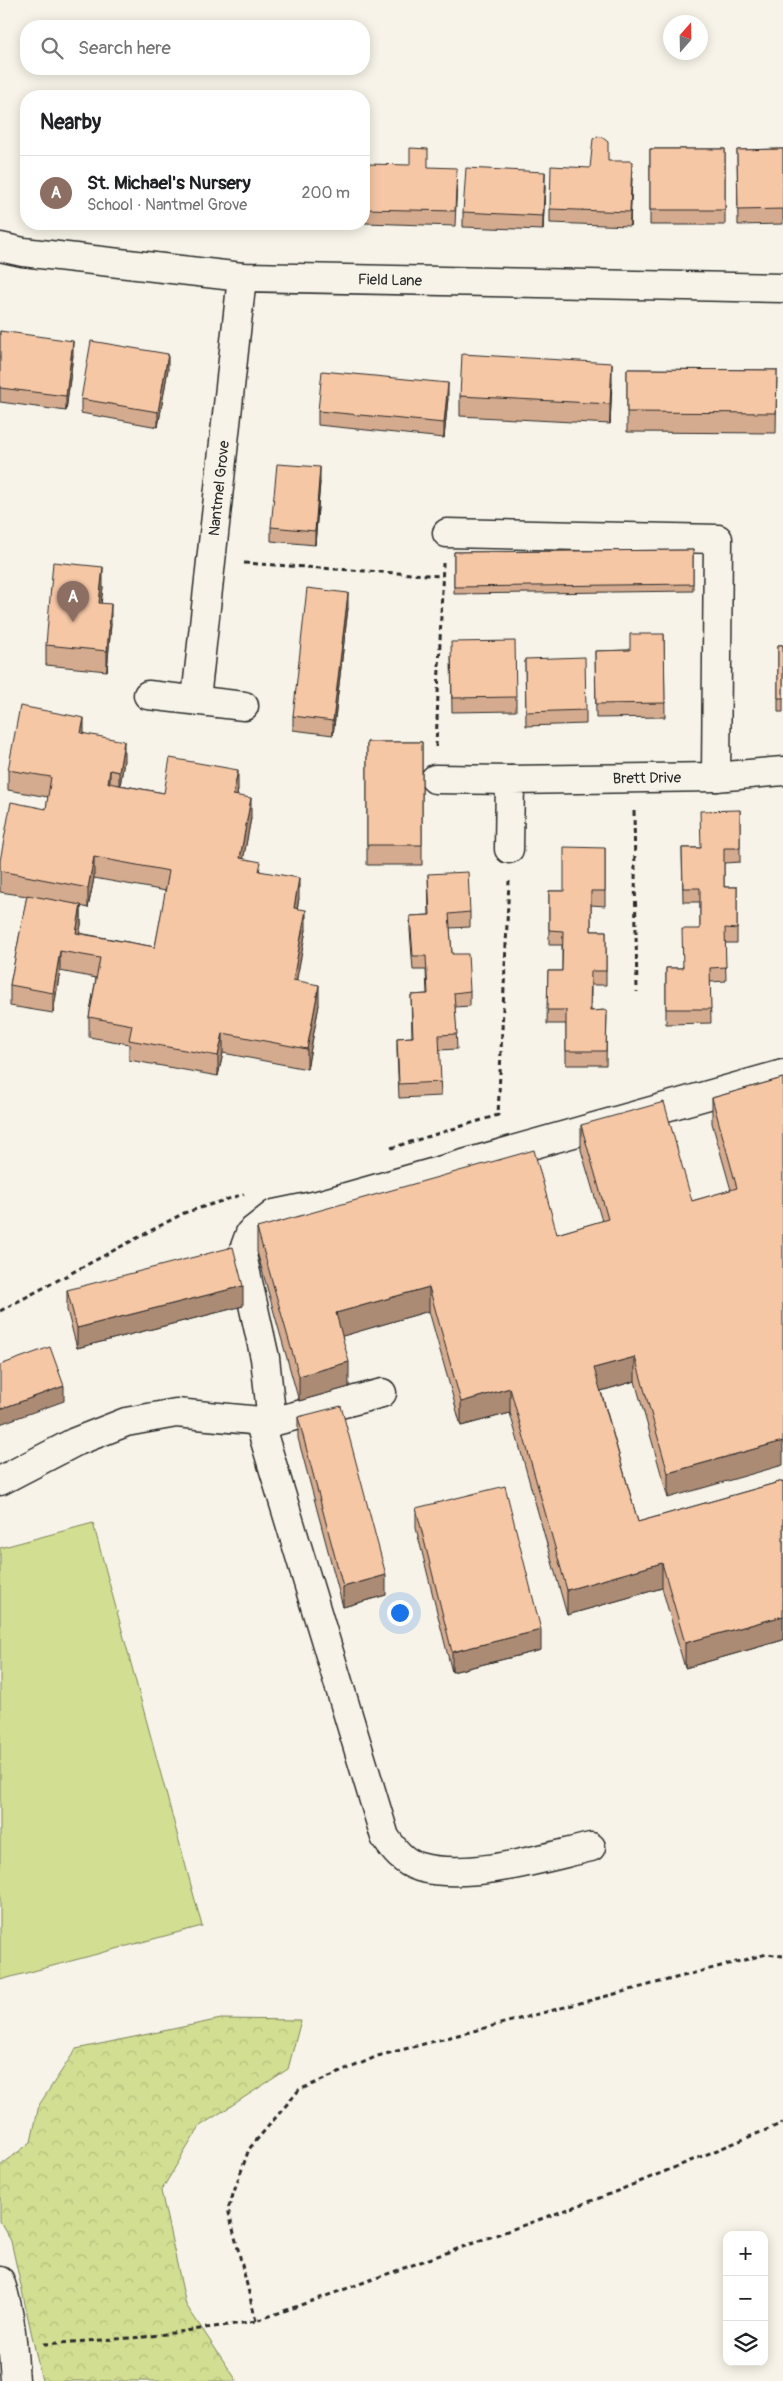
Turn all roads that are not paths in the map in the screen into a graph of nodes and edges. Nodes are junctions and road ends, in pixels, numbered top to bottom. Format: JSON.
{"nodes":[{"id":1,"x":0,"y":247,"type":"edge"},
{"id":2,"x":242,"y":277,"type":"junction"},
{"id":3,"x":783,"y":288,"type":"edge"},
{"id":4,"x":446,"y":533,"type":"road end"},
{"id":5,"x":148,"y":695,"type":"dead end"},
{"id":6,"x":196,"y":699,"type":"junction"},
{"id":7,"x":244,"y":706,"type":"dead end"},
{"id":8,"x":783,"y":771,"type":"edge"},
{"id":9,"x":716,"y":777,"type":"junction"},
{"id":10,"x":435,"y":779,"type":"road end"},
{"id":11,"x":510,"y":780,"type":"junction"},
{"id":12,"x":509,"y":849,"type":"road end"},
{"id":13,"x":783,"y":1074,"type":"edge"},
{"id":14,"x":382,"y":1393,"type":"dead end"},
{"id":15,"x":265,"y":1421,"type":"junction"},
{"id":16,"x":0,"y":1481,"type":"edge"},
{"id":17,"x":591,"y":1847,"type":"dead end"},
{"id":18,"x":0,"y":2281,"type":"edge"},
{"id":19,"x":15,"y":2381,"type":"edge"}],
"edges":[{"from":1,"to":2,"type":"street","name":"Field Lane"},
{"from":2,"to":3,"type":"street","name":"Field Lane"},
{"from":2,"to":6,"type":"street","name":"Nantmel Grove"},
{"from":4,"to":9,"type":"street"},
{"from":5,"to":6,"type":"street"},
{"from":6,"to":7,"type":"street"},
{"from":8,"to":9,"type":"street","name":"Brett Drive"},
{"from":9,"to":11,"type":"street","name":"Brett Drive"},
{"from":10,"to":11,"type":"street","name":"Brett Drive"},
{"from":11,"to":12,"type":"street"},
{"from":13,"to":15,"type":"street"},
{"from":14,"to":15,"type":"street"},
{"from":15,"to":16,"type":"street"},
{"from":15,"to":17,"type":"street"},
{"from":18,"to":19,"type":"street"}]}
